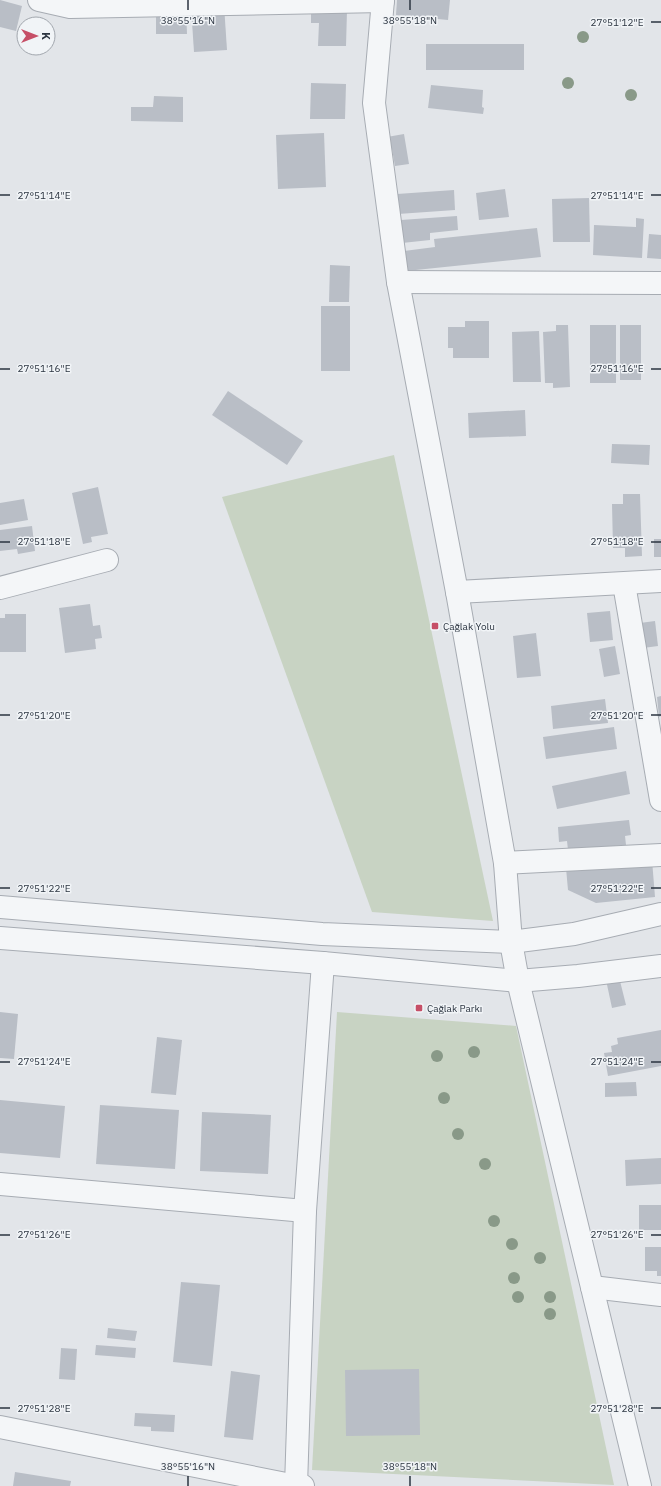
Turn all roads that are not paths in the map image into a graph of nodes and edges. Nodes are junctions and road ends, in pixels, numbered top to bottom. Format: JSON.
{"nodes":[{"id":1,"x":39,"y":0,"type":"edge"},
{"id":2,"x":383,"y":0,"type":"edge"},
{"id":3,"x":398,"y":282,"type":"junction"},
{"id":4,"x":661,"y":283,"type":"edge"},
{"id":5,"x":107,"y":560,"type":"dead end"},
{"id":6,"x":661,"y":581,"type":"edge"},
{"id":7,"x":624,"y":584,"type":"junction"},
{"id":8,"x":0,"y":588,"type":"edge"},
{"id":9,"x":457,"y":592,"type":"junction"},
{"id":10,"x":661,"y":800,"type":"edge"},
{"id":11,"x":661,"y":855,"type":"edge"},
{"id":12,"x":505,"y":863,"type":"junction"},
{"id":13,"x":0,"y":908,"type":"edge"},
{"id":14,"x":661,"y":914,"type":"edge"},
{"id":15,"x":0,"y":938,"type":"edge"},
{"id":16,"x":511,"y":942,"type":"junction"},
{"id":17,"x":323,"y":963,"type":"junction"},
{"id":18,"x":661,"y":966,"type":"edge"},
{"id":19,"x":518,"y":981,"type":"junction"},
{"id":20,"x":0,"y":1184,"type":"edge"},
{"id":21,"x":305,"y":1211,"type":"junction"},
{"id":22,"x":592,"y":1287,"type":"junction"},
{"id":23,"x":661,"y":1295,"type":"edge"},
{"id":24,"x":0,"y":1427,"type":"edge"},
{"id":25,"x":296,"y":1486,"type":"edge"},
{"id":26,"x":304,"y":1486,"type":"edge"},
{"id":27,"x":640,"y":1486,"type":"edge"}],
"edges":[{"from":1,"to":2,"type":"street"},
{"from":2,"to":3,"type":"street"},
{"from":3,"to":4,"type":"street"},
{"from":3,"to":9,"type":"street"},
{"from":5,"to":8,"type":"street"},
{"from":6,"to":7,"type":"street"},
{"from":7,"to":9,"type":"street"},
{"from":7,"to":10,"type":"street"},
{"from":9,"to":12,"type":"street"},
{"from":11,"to":12,"type":"street"},
{"from":12,"to":16,"type":"street"},
{"from":13,"to":16,"type":"street"},
{"from":14,"to":16,"type":"street"},
{"from":15,"to":17,"type":"street"},
{"from":16,"to":19,"type":"street"},
{"from":17,"to":19,"type":"street"},
{"from":17,"to":21,"type":"street"},
{"from":18,"to":19,"type":"street"},
{"from":19,"to":22,"type":"street"},
{"from":20,"to":21,"type":"street"},
{"from":21,"to":25,"type":"street"},
{"from":22,"to":23,"type":"street"},
{"from":22,"to":27,"type":"street"},
{"from":24,"to":25,"type":"street"},
{"from":25,"to":26,"type":"street"}]}
